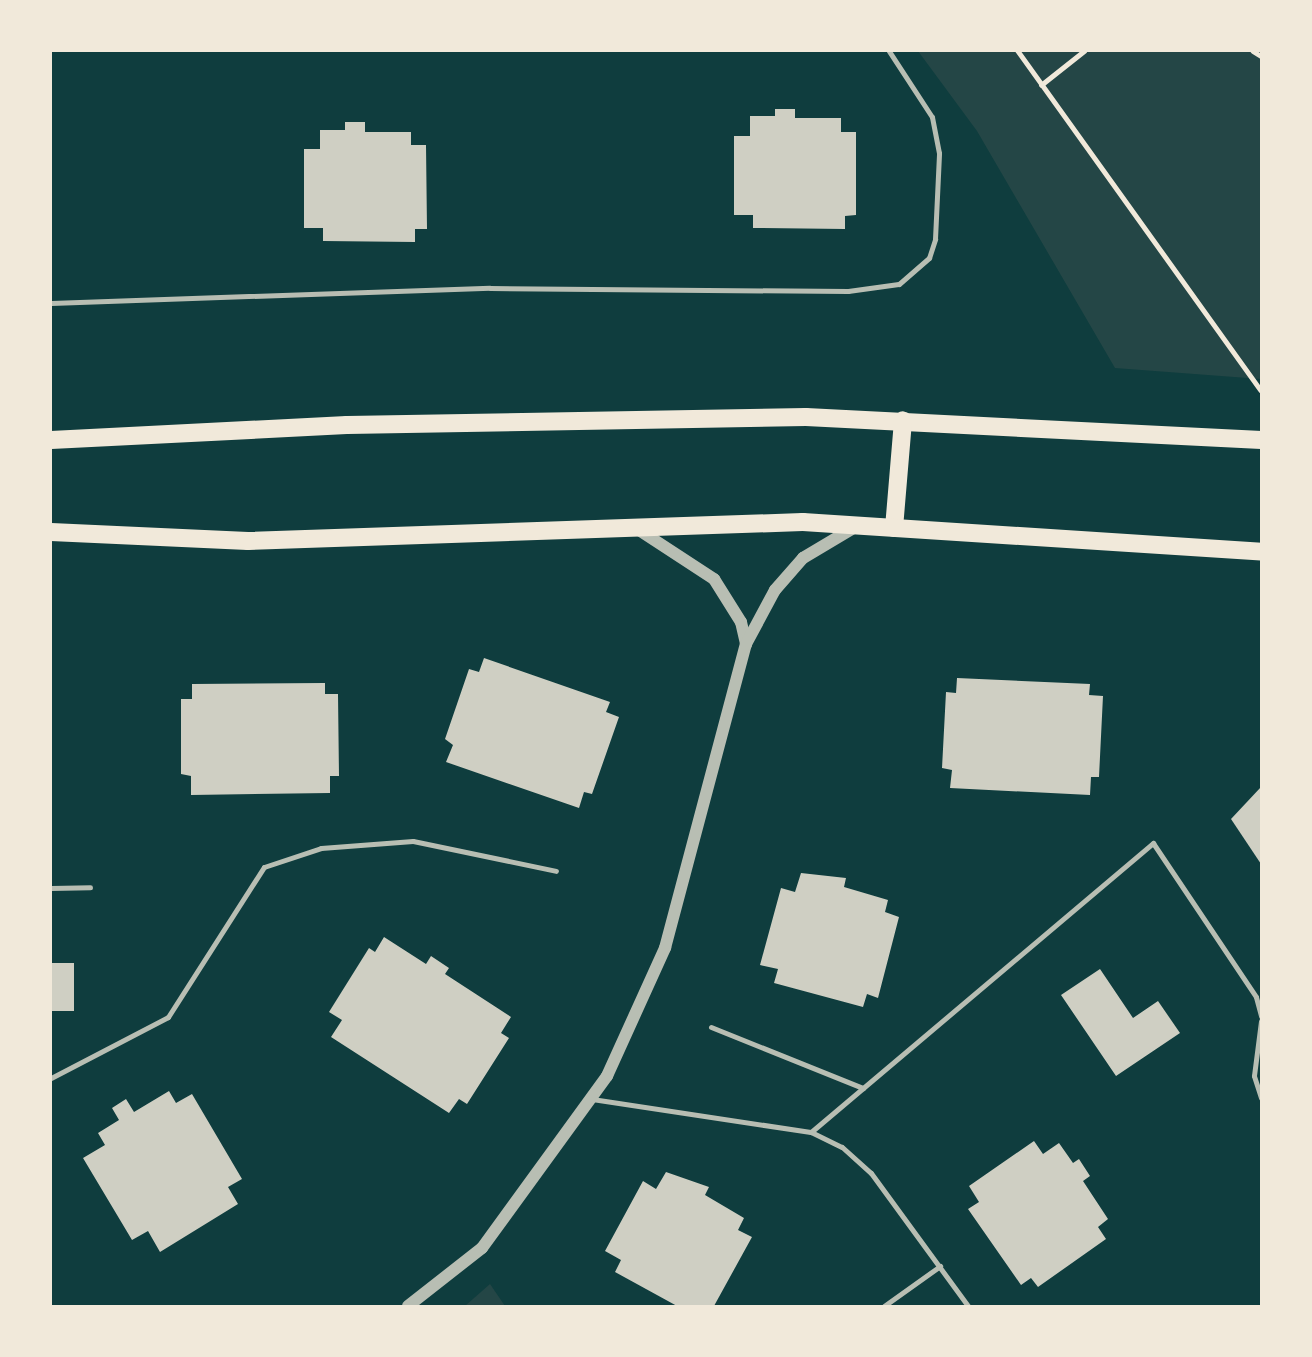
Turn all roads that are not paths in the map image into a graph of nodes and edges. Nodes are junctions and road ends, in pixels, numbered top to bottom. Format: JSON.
{"nodes":[{"id":1,"x":889,"y":51,"type":"edge"},
{"id":2,"x":51,"y":303,"type":"edge"},
{"id":3,"x":903,"y":420,"type":"junction"},
{"id":4,"x":51,"y":440,"type":"edge"},
{"id":5,"x":1261,"y":440,"type":"edge"},
{"id":6,"x":632,"y":526,"type":"junction"},
{"id":7,"x":859,"y":526,"type":"junction"},
{"id":8,"x":894,"y":528,"type":"junction"},
{"id":9,"x":51,"y":532,"type":"edge"},
{"id":10,"x":1261,"y":552,"type":"edge"},
{"id":11,"x":746,"y":645,"type":"junction"},
{"id":12,"x":556,"y":871,"type":"dead end"},
{"id":13,"x":90,"y":887,"type":"dead end"},
{"id":14,"x":51,"y":888,"type":"edge"},
{"id":15,"x":1261,"y":1018,"type":"edge"},
{"id":16,"x":710,"y":1027,"type":"dead end"},
{"id":17,"x":51,"y":1078,"type":"edge"},
{"id":18,"x":863,"y":1088,"type":"junction"},
{"id":19,"x":1261,"y":1098,"type":"edge"},
{"id":20,"x":592,"y":1100,"type":"junction"},
{"id":21,"x":811,"y":1132,"type":"junction"},
{"id":22,"x":940,"y":1266,"type":"junction"},
{"id":23,"x":408,"y":1306,"type":"edge"},
{"id":24,"x":884,"y":1306,"type":"edge"},
{"id":25,"x":968,"y":1306,"type":"edge"}],
"edges":[{"from":1,"to":2,"type":"lane"},
{"from":3,"to":4,"type":"main road"},
{"from":3,"to":5,"type":"main road"},
{"from":3,"to":8,"type":"main road"},
{"from":6,"to":7,"type":"main road"},
{"from":6,"to":9,"type":"main road"},
{"from":6,"to":11,"type":"street"},
{"from":7,"to":8,"type":"main road"},
{"from":7,"to":11,"type":"street"},
{"from":8,"to":10,"type":"main road"},
{"from":11,"to":20,"type":"street"},
{"from":12,"to":17,"type":"lane"},
{"from":13,"to":14,"type":"lane"},
{"from":15,"to":18,"type":"lane"},
{"from":15,"to":19,"type":"lane"},
{"from":16,"to":18,"type":"lane"},
{"from":18,"to":21,"type":"lane"},
{"from":20,"to":21,"type":"lane"},
{"from":20,"to":23,"type":"street"},
{"from":21,"to":22,"type":"lane"},
{"from":22,"to":24,"type":"lane"},
{"from":22,"to":25,"type":"lane"}]}
